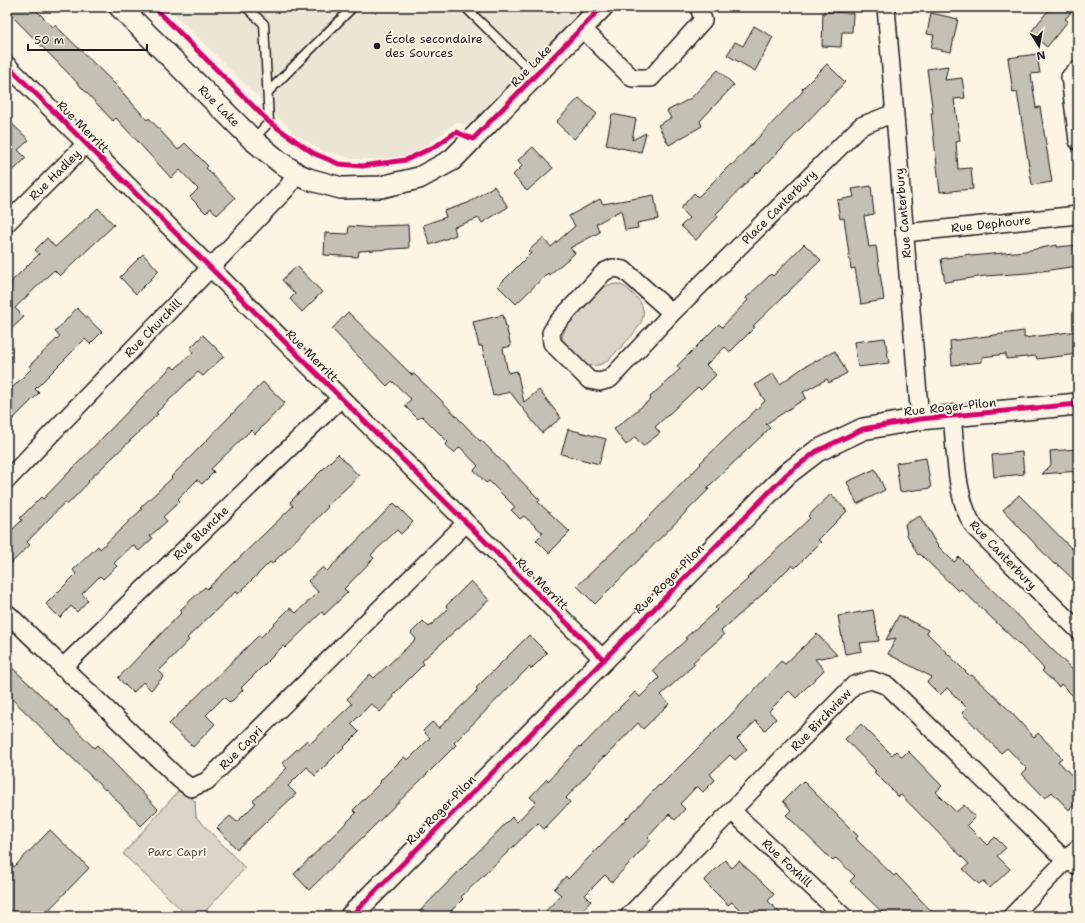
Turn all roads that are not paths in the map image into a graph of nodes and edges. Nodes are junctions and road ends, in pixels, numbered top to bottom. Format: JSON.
{"nodes":[{"id":1,"x":120,"y":7,"type":"edge"},
{"id":2,"x":246,"y":7,"type":"edge"},
{"id":3,"x":353,"y":7,"type":"edge"},
{"id":4,"x":465,"y":7,"type":"edge"},
{"id":5,"x":602,"y":7,"type":"edge"},
{"id":6,"x":699,"y":7,"type":"edge"},
{"id":7,"x":886,"y":7,"type":"edge"},
{"id":8,"x":582,"y":28,"type":"junction"},
{"id":9,"x":7,"y":65,"type":"edge"},
{"id":10,"x":1078,"y":69,"type":"edge"},
{"id":11,"x":535,"y":76,"type":"junction"},
{"id":12,"x":268,"y":92,"type":"junction"},
{"id":13,"x":894,"y":113,"type":"junction"},
{"id":14,"x":253,"y":140,"type":"junction"},
{"id":15,"x":1078,"y":141,"type":"edge"},
{"id":16,"x":86,"y":144,"type":"junction"},
{"id":17,"x":297,"y":174,"type":"junction"},
{"id":18,"x":1078,"y":215,"type":"edge"},
{"id":19,"x":7,"y":223,"type":"edge"},
{"id":20,"x":904,"y":233,"type":"junction"},
{"id":21,"x":211,"y":268,"type":"junction"},
{"id":22,"x":672,"y":313,"type":"junction"},
{"id":23,"x":341,"y":398,"type":"junction"},
{"id":24,"x":1078,"y":404,"type":"edge"},
{"id":25,"x":952,"y":416,"type":"junction"},
{"id":26,"x":920,"y":419,"type":"junction"},
{"id":27,"x":7,"y":480,"type":"edge"},
{"id":28,"x":466,"y":523,"type":"junction"},
{"id":29,"x":7,"y":613,"type":"edge"},
{"id":30,"x":1078,"y":630,"type":"edge"},
{"id":31,"x":604,"y":660,"type":"junction"},
{"id":32,"x":62,"y":668,"type":"junction"},
{"id":33,"x":732,"y":811,"type":"junction"},
{"id":34,"x":1078,"y":848,"type":"edge"},
{"id":35,"x":1072,"y":864,"type":"edge"},
{"id":36,"x":351,"y":916,"type":"edge"},
{"id":37,"x":629,"y":916,"type":"edge"},
{"id":38,"x":843,"y":916,"type":"edge"},
{"id":39,"x":1012,"y":916,"type":"edge"}],
"edges":[{"from":1,"to":14,"type":"street","name":"Rue Lake"},
{"from":2,"to":12,"type":"lane"},
{"from":3,"to":12,"type":"lane"},
{"from":4,"to":11,"type":"lane"},
{"from":5,"to":8,"type":"street","name":"Rue Lake"},
{"from":6,"to":8,"type":"street"},
{"from":7,"to":13,"type":"street","name":"Rue Canterbury"},
{"from":8,"to":11,"type":"street","name":"Rue Lake"},
{"from":9,"to":16,"type":"street","name":"Rue Merritt"},
{"from":10,"to":15,"type":"street"},
{"from":11,"to":17,"type":"street","name":"Rue Lake"},
{"from":12,"to":14,"type":"lane"},
{"from":13,"to":20,"type":"street","name":"Rue Canterbury"},
{"from":13,"to":22,"type":"street","name":"Place Canterbury"},
{"from":14,"to":17,"type":"street","name":"Rue Lake"},
{"from":16,"to":19,"type":"street","name":"Rue Hadley"},
{"from":16,"to":21,"type":"street","name":"Rue Merritt"},
{"from":17,"to":21,"type":"street","name":"Rue Churchill"},
{"from":18,"to":20,"type":"street","name":"Rue Dephoure"},
{"from":20,"to":26,"type":"street","name":"Rue Canterbury"},
{"from":21,"to":23,"type":"street","name":"Rue Merritt"},
{"from":21,"to":27,"type":"street","name":"Rue Churchill"},
{"from":22,"to":22,"type":"street","name":"Place Canterbury"},
{"from":23,"to":28,"type":"street","name":"Rue Merritt"},
{"from":23,"to":32,"type":"street","name":"Rue Blanche"},
{"from":24,"to":25,"type":"street","name":"Rue Roger-Pilon"},
{"from":25,"to":26,"type":"street","name":"Rue Roger-Pilon"},
{"from":25,"to":30,"type":"street","name":"Rue Canterbury"},
{"from":26,"to":31,"type":"street","name":"Rue Roger-Pilon"},
{"from":28,"to":31,"type":"street","name":"Rue Merritt"},
{"from":28,"to":32,"type":"street","name":"Rue Capri"},
{"from":29,"to":32,"type":"street","name":"Rue Capri"},
{"from":31,"to":36,"type":"street","name":"Rue Roger-Pilon"},
{"from":33,"to":35,"type":"street","name":"Rue Birchview"},
{"from":33,"to":37,"type":"street","name":"Rue Birchview"},
{"from":33,"to":38,"type":"street","name":"Rue Foxhill"},
{"from":34,"to":35,"type":"street"},
{"from":35,"to":39,"type":"street"}]}
